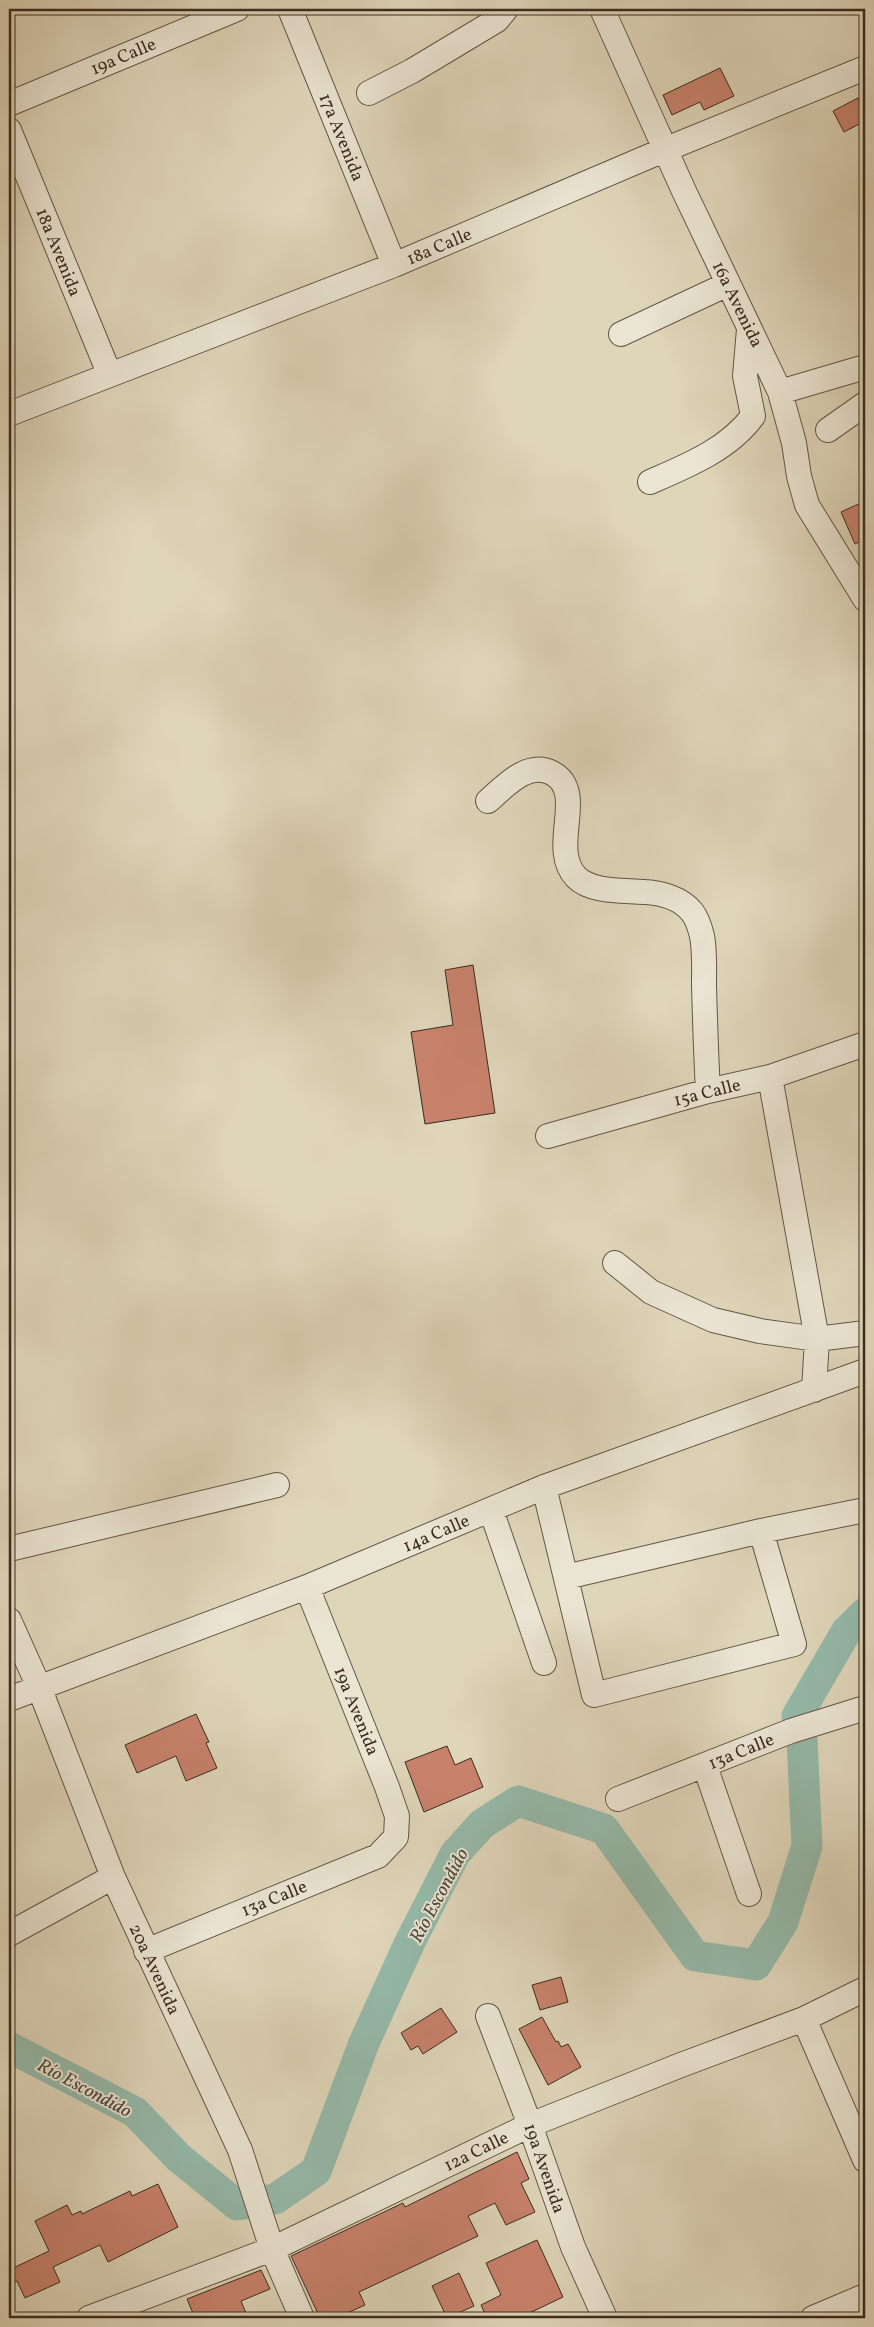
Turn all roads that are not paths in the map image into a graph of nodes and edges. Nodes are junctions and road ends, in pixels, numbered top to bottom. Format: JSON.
{"nodes":[{"id":1,"x":237,"y":9,"type":"edge"},
{"id":2,"x":290,"y":9,"type":"edge"},
{"id":3,"x":506,"y":9,"type":"edge"},
{"id":4,"x":602,"y":9,"type":"edge"},
{"id":5,"x":865,"y":68,"type":"edge"},
{"id":6,"x":369,"y":92,"type":"dead end"},
{"id":7,"x":9,"y":104,"type":"edge"},
{"id":8,"x":9,"y":130,"type":"edge"},
{"id":9,"x":664,"y":150,"type":"junction"},
{"id":10,"x":394,"y":265,"type":"junction"},
{"id":11,"x":728,"y":284,"type":"junction"},
{"id":12,"x":750,"y":329,"type":"junction"},
{"id":13,"x":620,"y":334,"type":"dead end"},
{"id":14,"x":865,"y":368,"type":"edge"},
{"id":15,"x":109,"y":373,"type":"junction"},
{"id":16,"x":780,"y":392,"type":"junction"},
{"id":17,"x":865,"y":404,"type":"edge"},
{"id":18,"x":9,"y":414,"type":"edge"},
{"id":19,"x":828,"y":430,"type":"dead end"},
{"id":20,"x":650,"y":482,"type":"dead end"},
{"id":21,"x":865,"y":599,"type":"edge"},
{"id":22,"x":488,"y":801,"type":"dead end"},
{"id":23,"x":865,"y":1044,"type":"edge"},
{"id":24,"x":770,"y":1077,"type":"junction"},
{"id":25,"x":708,"y":1091,"type":"junction"},
{"id":26,"x":548,"y":1136,"type":"dead end"},
{"id":27,"x":615,"y":1263,"type":"dead end"},
{"id":28,"x":865,"y":1333,"type":"edge"},
{"id":29,"x":817,"y":1340,"type":"junction"},
{"id":30,"x":865,"y":1371,"type":"edge"},
{"id":31,"x":814,"y":1390,"type":"junction"},
{"id":32,"x":277,"y":1485,"type":"dead end"},
{"id":33,"x":544,"y":1487,"type":"junction"},
{"id":34,"x":491,"y":1510,"type":"junction"},
{"id":35,"x":865,"y":1510,"type":"edge"},
{"id":36,"x":761,"y":1531,"type":"junction"},
{"id":37,"x":9,"y":1549,"type":"edge"},
{"id":38,"x":566,"y":1577,"type":"junction"},
{"id":39,"x":307,"y":1587,"type":"junction"},
{"id":40,"x":9,"y":1620,"type":"edge"},
{"id":41,"x":544,"y":1663,"type":"dead end"},
{"id":42,"x":39,"y":1687,"type":"junction"},
{"id":43,"x":9,"y":1699,"type":"edge"},
{"id":44,"x":865,"y":1708,"type":"edge"},
{"id":45,"x":704,"y":1766,"type":"junction"},
{"id":46,"x":618,"y":1798,"type":"dead end"},
{"id":47,"x":396,"y":1837,"type":"joint"},
{"id":48,"x":113,"y":1876,"type":"junction"},
{"id":49,"x":749,"y":1894,"type":"dead end"},
{"id":50,"x":9,"y":1934,"type":"edge"},
{"id":51,"x":146,"y":1951,"type":"junction"},
{"id":52,"x":865,"y":1989,"type":"edge"},
{"id":53,"x":488,"y":2016,"type":"dead end"},
{"id":54,"x":804,"y":2020,"type":"junction"},
{"id":55,"x":530,"y":2125,"type":"junction"},
{"id":56,"x":865,"y":2160,"type":"edge"},
{"id":57,"x":272,"y":2249,"type":"junction"},
{"id":58,"x":865,"y":2296,"type":"edge"},
{"id":59,"x":89,"y":2318,"type":"edge"},
{"id":60,"x":302,"y":2318,"type":"edge"},
{"id":61,"x":605,"y":2318,"type":"edge"},
{"id":62,"x":813,"y":2318,"type":"edge"}],
"edges":[{"from":1,"to":7,"type":"street","name":"19a Calle"},
{"from":2,"to":10,"type":"street","name":"17a Avenida"},
{"from":3,"to":6,"type":"street"},
{"from":4,"to":9,"type":"street","name":"16a Avenida"},
{"from":5,"to":9,"type":"street","name":"18a Calle"},
{"from":8,"to":15,"type":"street","name":"18a Avenida"},
{"from":9,"to":10,"type":"street","name":"18a Calle"},
{"from":9,"to":11,"type":"street","name":"16a Avenida"},
{"from":10,"to":15,"type":"street","name":"18a Calle"},
{"from":11,"to":12,"type":"street","name":"16a Avenida"},
{"from":11,"to":13,"type":"street"},
{"from":12,"to":16,"type":"street","name":"16a Avenida"},
{"from":12,"to":20,"type":"street"},
{"from":14,"to":16,"type":"street"},
{"from":15,"to":18,"type":"street","name":"18a Calle"},
{"from":16,"to":21,"type":"street","name":"16a Avenida"},
{"from":17,"to":19,"type":"street"},
{"from":22,"to":25,"type":"street"},
{"from":23,"to":24,"type":"street","name":"15a Calle"},
{"from":24,"to":25,"type":"street","name":"15a Calle"},
{"from":24,"to":29,"type":"street"},
{"from":25,"to":26,"type":"street","name":"15a Calle"},
{"from":27,"to":29,"type":"street"},
{"from":28,"to":29,"type":"street"},
{"from":29,"to":31,"type":"street"},
{"from":30,"to":31,"type":"street","name":"14a Calle"},
{"from":31,"to":33,"type":"street","name":"14a Calle"},
{"from":32,"to":37,"type":"street"},
{"from":33,"to":34,"type":"street","name":"14a Calle"},
{"from":33,"to":38,"type":"street"},
{"from":34,"to":39,"type":"street","name":"14a Calle"},
{"from":34,"to":41,"type":"street"},
{"from":35,"to":36,"type":"street"},
{"from":36,"to":38,"type":"street"},
{"from":36,"to":38,"type":"street"},
{"from":39,"to":42,"type":"street","name":"14a Calle"},
{"from":39,"to":47,"type":"street","name":"19a Avenida"},
{"from":40,"to":42,"type":"street","name":"20a Avenida"},
{"from":42,"to":43,"type":"street","name":"14a Calle"},
{"from":42,"to":48,"type":"street","name":"20a Avenida"},
{"from":44,"to":45,"type":"street","name":"13a Calle"},
{"from":45,"to":46,"type":"street","name":"13a Calle"},
{"from":45,"to":49,"type":"street"},
{"from":47,"to":51,"type":"street","name":"13a Calle"},
{"from":48,"to":50,"type":"street"},
{"from":48,"to":51,"type":"street","name":"20a Avenida"},
{"from":51,"to":57,"type":"street","name":"20a Avenida"},
{"from":52,"to":54,"type":"street","name":"12a Calle"},
{"from":53,"to":55,"type":"street","name":"19a Avenida"},
{"from":54,"to":55,"type":"street","name":"12a Calle"},
{"from":54,"to":56,"type":"street"},
{"from":55,"to":57,"type":"street","name":"12a Calle"},
{"from":55,"to":61,"type":"street","name":"19a Avenida"},
{"from":57,"to":59,"type":"street","name":"12a Calle"},
{"from":57,"to":60,"type":"street","name":"20a Avenida"},
{"from":58,"to":62,"type":"street"}]}
